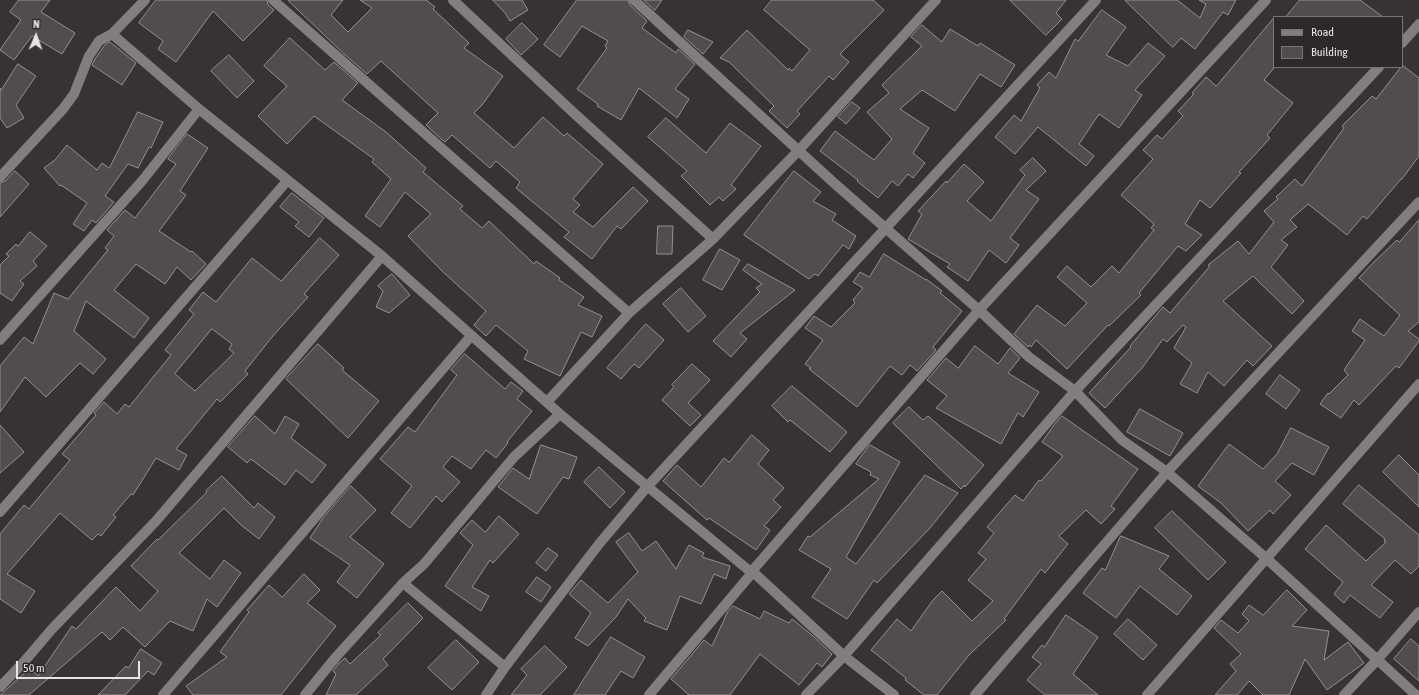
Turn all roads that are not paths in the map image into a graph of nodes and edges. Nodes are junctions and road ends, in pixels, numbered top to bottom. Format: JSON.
{"nodes":[{"id":1,"x":145,"y":0,"type":"edge"},
{"id":2,"x":273,"y":0,"type":"edge"},
{"id":3,"x":453,"y":0,"type":"edge"},
{"id":4,"x":634,"y":0,"type":"edge"},
{"id":5,"x":936,"y":0,"type":"edge"},
{"id":6,"x":1096,"y":0,"type":"edge"},
{"id":7,"x":1266,"y":0,"type":"edge"},
{"id":8,"x":1419,"y":24,"type":"edge"},
{"id":9,"x":112,"y":34,"type":"junction"},
{"id":10,"x":1403,"y":42,"type":"edge"},
{"id":11,"x":1378,"y":68,"type":"edge"},
{"id":12,"x":199,"y":109,"type":"junction"},
{"id":13,"x":799,"y":150,"type":"junction"},
{"id":14,"x":0,"y":177,"type":"edge"},
{"id":15,"x":287,"y":180,"type":"junction"},
{"id":16,"x":1419,"y":202,"type":"edge"},
{"id":17,"x":886,"y":228,"type":"junction"},
{"id":18,"x":713,"y":239,"type":"junction"},
{"id":19,"x":382,"y":256,"type":"junction"},
{"id":20,"x":979,"y":310,"type":"junction"},
{"id":21,"x":629,"y":313,"type":"junction"},
{"id":22,"x":471,"y":336,"type":"junction"},
{"id":23,"x":0,"y":340,"type":"edge"},
{"id":24,"x":1419,"y":384,"type":"edge"},
{"id":25,"x":1075,"y":391,"type":"junction"},
{"id":26,"x":547,"y":402,"type":"junction"},
{"id":27,"x":560,"y":414,"type":"junction"},
{"id":28,"x":1167,"y":472,"type":"junction"},
{"id":29,"x":646,"y":487,"type":"junction"},
{"id":30,"x":0,"y":512,"type":"edge"},
{"id":31,"x":1267,"y":559,"type":"junction"},
{"id":32,"x":752,"y":572,"type":"junction"},
{"id":33,"x":403,"y":583,"type":"junction"},
{"id":34,"x":1419,"y":612,"type":"edge"},
{"id":35,"x":844,"y":656,"type":"junction"},
{"id":36,"x":1377,"y":660,"type":"junction"},
{"id":37,"x":506,"y":667,"type":"junction"},
{"id":38,"x":0,"y":687,"type":"edge"},
{"id":39,"x":163,"y":695,"type":"edge"},
{"id":40,"x":305,"y":695,"type":"edge"},
{"id":41,"x":486,"y":695,"type":"edge"},
{"id":42,"x":649,"y":695,"type":"edge"},
{"id":43,"x":806,"y":695,"type":"edge"},
{"id":44,"x":894,"y":695,"type":"edge"},
{"id":45,"x":975,"y":695,"type":"edge"},
{"id":46,"x":1147,"y":695,"type":"edge"},
{"id":47,"x":1344,"y":695,"type":"edge"},
{"id":48,"x":1416,"y":695,"type":"edge"}],
"edges":[{"from":1,"to":9,"type":"street"},
{"from":2,"to":21,"type":"street"},
{"from":3,"to":18,"type":"street"},
{"from":4,"to":13,"type":"street"},
{"from":5,"to":13,"type":"street"},
{"from":6,"to":17,"type":"street"},
{"from":7,"to":20,"type":"street"},
{"from":8,"to":10,"type":"street"},
{"from":9,"to":12,"type":"street"},
{"from":9,"to":14,"type":"street"},
{"from":11,"to":25,"type":"street"},
{"from":12,"to":15,"type":"street"},
{"from":12,"to":23,"type":"street"},
{"from":13,"to":17,"type":"street"},
{"from":13,"to":18,"type":"street"},
{"from":15,"to":19,"type":"street"},
{"from":15,"to":30,"type":"street"},
{"from":16,"to":28,"type":"street"},
{"from":17,"to":20,"type":"street"},
{"from":17,"to":29,"type":"street"},
{"from":18,"to":21,"type":"street"},
{"from":19,"to":22,"type":"street"},
{"from":19,"to":38,"type":"street"},
{"from":20,"to":25,"type":"street"},
{"from":20,"to":32,"type":"street"},
{"from":21,"to":26,"type":"street"},
{"from":22,"to":26,"type":"street"},
{"from":22,"to":39,"type":"street"},
{"from":24,"to":31,"type":"street"},
{"from":25,"to":28,"type":"street"},
{"from":25,"to":35,"type":"street"},
{"from":26,"to":27,"type":"street"},
{"from":27,"to":29,"type":"street"},
{"from":27,"to":33,"type":"street"},
{"from":28,"to":31,"type":"street"},
{"from":28,"to":45,"type":"street"},
{"from":29,"to":32,"type":"street"},
{"from":29,"to":37,"type":"street"},
{"from":31,"to":36,"type":"street"},
{"from":31,"to":46,"type":"street"},
{"from":32,"to":35,"type":"street"},
{"from":32,"to":42,"type":"street"},
{"from":33,"to":37,"type":"street"},
{"from":33,"to":40,"type":"street"},
{"from":34,"to":36,"type":"street"},
{"from":35,"to":43,"type":"street"},
{"from":35,"to":44,"type":"street"},
{"from":36,"to":47,"type":"street"},
{"from":36,"to":48,"type":"street"},
{"from":37,"to":41,"type":"street"}]}
